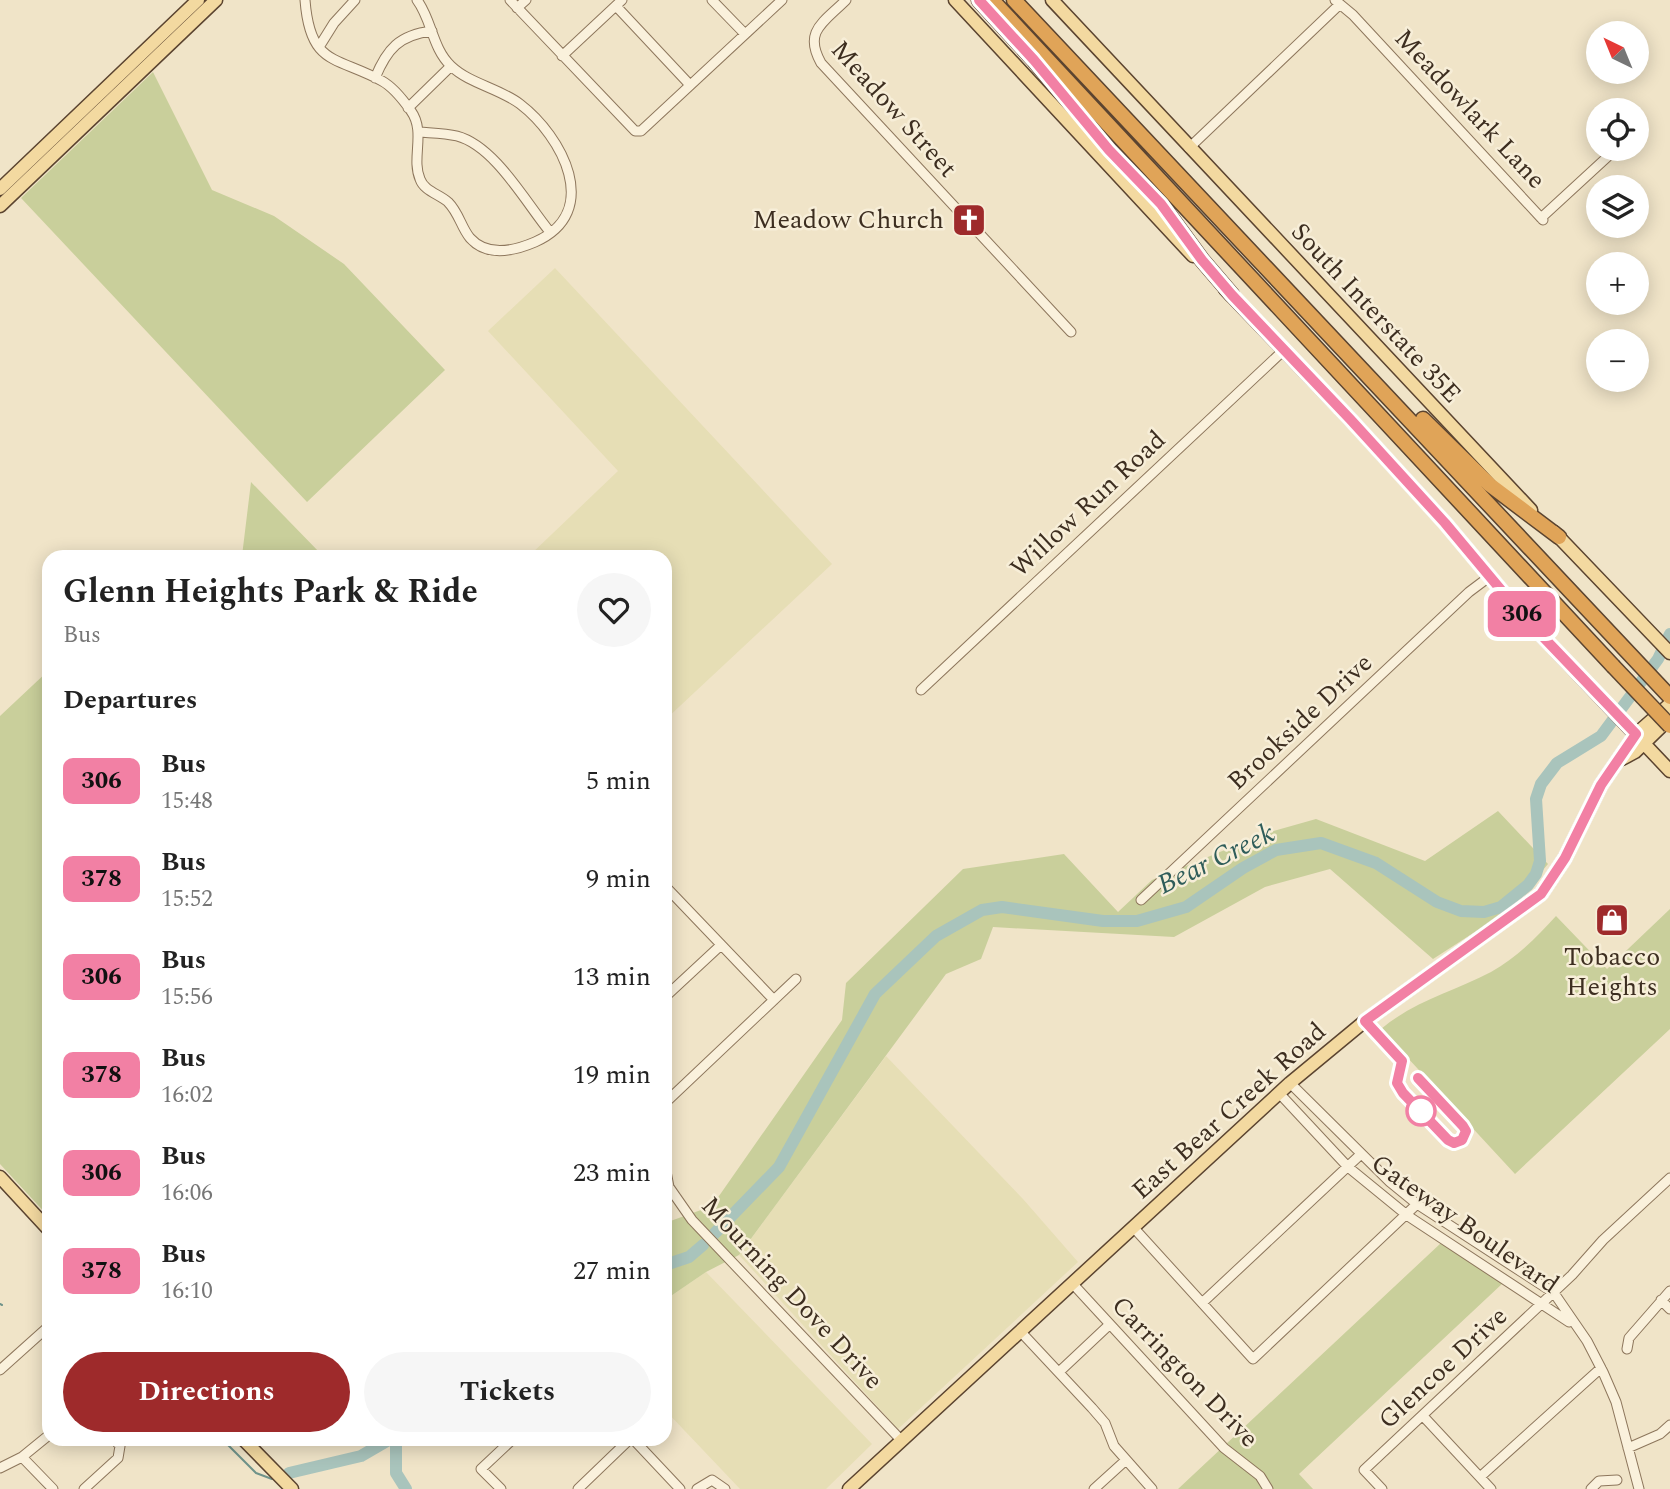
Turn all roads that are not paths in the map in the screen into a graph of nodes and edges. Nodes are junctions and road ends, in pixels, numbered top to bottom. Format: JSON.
{"nodes":[{"id":1,"x":198,"y":0,"type":"edge"},
{"id":2,"x":216,"y":0,"type":"edge"},
{"id":3,"x":305,"y":0,"type":"edge"},
{"id":4,"x":355,"y":0,"type":"edge"},
{"id":5,"x":417,"y":0,"type":"edge"},
{"id":6,"x":510,"y":0,"type":"edge"},
{"id":7,"x":526,"y":0,"type":"edge"},
{"id":8,"x":712,"y":0,"type":"edge"},
{"id":9,"x":782,"y":0,"type":"edge"},
{"id":10,"x":846,"y":0,"type":"edge"},
{"id":11,"x":955,"y":0,"type":"edge"},
{"id":12,"x":979,"y":0,"type":"edge"},
{"id":13,"x":992,"y":0,"type":"edge"},
{"id":14,"x":1014,"y":0,"type":"edge"},
{"id":15,"x":1052,"y":0,"type":"edge"},
{"id":16,"x":619,"y":3,"type":"edge"},
{"id":17,"x":1337,"y":3,"type":"edge"},
{"id":18,"x":517,"y":8,"type":"junction"},
{"id":19,"x":432,"y":31,"type":"junction"},
{"id":20,"x":745,"y":34,"type":"junction"},
{"id":21,"x":320,"y":47,"type":"junction"},
{"id":22,"x":562,"y":56,"type":"junction"},
{"id":23,"x":451,"y":66,"type":"junction"},
{"id":24,"x":375,"y":78,"type":"junction"},
{"id":25,"x":690,"y":85,"type":"junction"},
{"id":26,"x":408,"y":108,"type":"junction"},
{"id":27,"x":73,"y":128,"type":"junction"},
{"id":28,"x":419,"y":132,"type":"junction"},
{"id":29,"x":1189,"y":148,"type":"junction"},
{"id":30,"x":1603,"y":161,"type":"edge"},
{"id":31,"x":0,"y":189,"type":"edge"},
{"id":32,"x":0,"y":205,"type":"edge"},
{"id":33,"x":550,"y":232,"type":"junction"},
{"id":34,"x":1282,"y":285,"type":"junction"},
{"id":35,"x":1232,"y":295,"type":"junction"},
{"id":36,"x":1071,"y":332,"type":"dead end"},
{"id":37,"x":1284,"y":350,"type":"junction"},
{"id":38,"x":1559,"y":537,"type":"junction"},
{"id":39,"x":1489,"y":577,"type":"junction"},
{"id":40,"x":1670,"y":653,"type":"edge"},
{"id":41,"x":921,"y":690,"type":"dead end"},
{"id":42,"x":1670,"y":697,"type":"edge"},
{"id":43,"x":1670,"y":704,"type":"edge"},
{"id":44,"x":1670,"y":718,"type":"edge"},
{"id":45,"x":1670,"y":726,"type":"edge"},
{"id":46,"x":1640,"y":739,"type":"junction"},
{"id":47,"x":1670,"y":771,"type":"edge"},
{"id":48,"x":672,"y":894,"type":"edge"},
{"id":49,"x":1141,"y":900,"type":"dead end"},
{"id":50,"x":721,"y":944,"type":"junction"},
{"id":51,"x":796,"y":979,"type":"dead end"},
{"id":52,"x":672,"y":990,"type":"edge"},
{"id":53,"x":774,"y":1000,"type":"junction"},
{"id":54,"x":1290,"y":1083,"type":"junction"},
{"id":55,"x":1279,"y":1093,"type":"junction"},
{"id":56,"x":672,"y":1096,"type":"edge"},
{"id":57,"x":1360,"y":1155,"type":"junction"},
{"id":58,"x":1348,"y":1167,"type":"junction"},
{"id":59,"x":0,"y":1177,"type":"edge"},
{"id":60,"x":1670,"y":1178,"type":"edge"},
{"id":61,"x":672,"y":1191,"type":"edge"},
{"id":62,"x":1418,"y":1204,"type":"junction"},
{"id":63,"x":1408,"y":1216,"type":"junction"},
{"id":64,"x":42,"y":1222,"type":"edge"},
{"id":65,"x":1133,"y":1227,"type":"junction"},
{"id":66,"x":1072,"y":1283,"type":"junction"},
{"id":67,"x":1670,"y":1291,"type":"edge"},
{"id":68,"x":1554,"y":1293,"type":"junction"},
{"id":69,"x":1661,"y":1300,"type":"junction"},
{"id":70,"x":1202,"y":1303,"type":"junction"},
{"id":71,"x":1543,"y":1304,"type":"junction"},
{"id":72,"x":1670,"y":1310,"type":"edge"},
{"id":73,"x":1109,"y":1325,"type":"junction"},
{"id":74,"x":1573,"y":1325,"type":"junction"},
{"id":75,"x":1020,"y":1331,"type":"junction"},
{"id":76,"x":42,"y":1332,"type":"edge"},
{"id":77,"x":1627,"y":1349,"type":"dead end"},
{"id":78,"x":1601,"y":1368,"type":"junction"},
{"id":79,"x":0,"y":1370,"type":"edge"},
{"id":80,"x":1059,"y":1372,"type":"junction"},
{"id":81,"x":1423,"y":1416,"type":"junction"},
{"id":82,"x":1669,"y":1428,"type":"edge"},
{"id":83,"x":901,"y":1440,"type":"junction"},
{"id":84,"x":42,"y":1441,"type":"edge"},
{"id":85,"x":120,"y":1446,"type":"edge"},
{"id":86,"x":250,"y":1446,"type":"edge"},
{"id":87,"x":505,"y":1446,"type":"edge"},
{"id":88,"x":624,"y":1446,"type":"edge"},
{"id":89,"x":640,"y":1446,"type":"edge"},
{"id":90,"x":1628,"y":1448,"type":"junction"},
{"id":91,"x":22,"y":1457,"type":"junction"},
{"id":92,"x":1126,"y":1461,"type":"junction"},
{"id":93,"x":0,"y":1468,"type":"edge"},
{"id":94,"x":1480,"y":1477,"type":"junction"},
{"id":95,"x":1617,"y":1480,"type":"dead end"},
{"id":96,"x":53,"y":1489,"type":"edge"},
{"id":97,"x":84,"y":1489,"type":"edge"},
{"id":98,"x":292,"y":1489,"type":"edge"},
{"id":99,"x":501,"y":1489,"type":"edge"},
{"id":100,"x":578,"y":1489,"type":"edge"},
{"id":101,"x":680,"y":1489,"type":"edge"},
{"id":102,"x":697,"y":1489,"type":"edge"},
{"id":103,"x":725,"y":1489,"type":"edge"},
{"id":104,"x":849,"y":1489,"type":"edge"},
{"id":105,"x":1094,"y":1489,"type":"edge"},
{"id":106,"x":1152,"y":1489,"type":"edge"},
{"id":107,"x":1268,"y":1489,"type":"edge"},
{"id":108,"x":1382,"y":1489,"type":"edge"},
{"id":109,"x":1490,"y":1489,"type":"edge"},
{"id":110,"x":1591,"y":1489,"type":"edge"},
{"id":111,"x":1639,"y":1489,"type":"edge"}],
"edges":[{"from":1,"to":27,"type":"main road"},
{"from":2,"to":27,"type":"main road"},
{"from":3,"to":21,"type":"street"},
{"from":4,"to":21,"type":"street"},
{"from":5,"to":19,"type":"street"},
{"from":6,"to":18,"type":"street"},
{"from":7,"to":18,"type":"street"},
{"from":8,"to":20,"type":"street"},
{"from":9,"to":20,"type":"street"},
{"from":10,"to":36,"type":"street","name":"Meadow Street"},
{"from":11,"to":35,"type":"main road"},
{"from":12,"to":35,"type":"highway"},
{"from":13,"to":45,"type":"highway","bridge":true},
{"from":14,"to":34,"type":"highway"},
{"from":15,"to":29,"type":"main road","name":"South Interstate 35E"},
{"from":16,"to":22,"type":"street"},
{"from":16,"to":25,"type":"street"},
{"from":17,"to":29,"type":"street"},
{"from":17,"to":30,"type":"street","name":"Meadowlark Lane"},
{"from":18,"to":22,"type":"street"},
{"from":19,"to":23,"type":"street"},
{"from":19,"to":24,"type":"street"},
{"from":20,"to":25,"type":"street"},
{"from":21,"to":24,"type":"street"},
{"from":22,"to":25,"type":"street"},
{"from":23,"to":26,"type":"street"},
{"from":23,"to":33,"type":"street"},
{"from":24,"to":26,"type":"street"},
{"from":26,"to":28,"type":"street"},
{"from":27,"to":31,"type":"main road"},
{"from":27,"to":32,"type":"main road"},
{"from":28,"to":33,"type":"street"},
{"from":28,"to":33,"type":"street"},
{"from":29,"to":38,"type":"main road","name":"South Interstate 35E"},
{"from":34,"to":38,"type":"highway"},
{"from":34,"to":42,"type":"highway"},
{"from":35,"to":37,"type":"main road"},
{"from":37,"to":39,"type":"main road"},
{"from":37,"to":41,"type":"street","name":"Willow Run Road"},
{"from":38,"to":40,"type":"main road","name":"South Interstate 35E"},
{"from":39,"to":46,"type":"main road"},
{"from":39,"to":49,"type":"street","name":"Brookside Drive"},
{"from":43,"to":46,"type":"main road","name":"East Bear Creek Road"},
{"from":44,"to":46,"type":"main road","name":"East Bear Creek Road"},
{"from":46,"to":47,"type":"main road"},
{"from":46,"to":54,"type":"main road","name":"East Bear Creek Road"},
{"from":48,"to":50,"type":"street"},
{"from":50,"to":52,"type":"street"},
{"from":50,"to":53,"type":"street"},
{"from":51,"to":53,"type":"street"},
{"from":53,"to":56,"type":"street"},
{"from":54,"to":55,"type":"main road","name":"East Bear Creek Road"},
{"from":54,"to":57,"type":"street","name":"Gateway Boulevard"},
{"from":55,"to":58,"type":"street","name":"Gateway Boulevard"},
{"from":55,"to":65,"type":"main road","name":"East Bear Creek Road"},
{"from":57,"to":58,"type":"street"},
{"from":57,"to":62,"type":"street","name":"Gateway Boulevard"},
{"from":58,"to":63,"type":"street","name":"Gateway Boulevard"},
{"from":58,"to":70,"type":"street"},
{"from":59,"to":64,"type":"main road"},
{"from":60,"to":68,"type":"street","name":"Glencoe Drive"},
{"from":61,"to":83,"type":"street","name":"Mourning Dove Drive"},
{"from":62,"to":63,"type":"street"},
{"from":62,"to":68,"type":"street","name":"Gateway Boulevard"},
{"from":63,"to":70,"type":"street"},
{"from":63,"to":71,"type":"street","name":"Gateway Boulevard"},
{"from":65,"to":66,"type":"main road","name":"East Bear Creek Road"},
{"from":65,"to":70,"type":"street"},
{"from":66,"to":73,"type":"street","name":"Carrington Drive"},
{"from":66,"to":75,"type":"main road","name":"East Bear Creek Road"},
{"from":67,"to":69,"type":"street"},
{"from":68,"to":71,"type":"street","name":"Glencoe Drive"},
{"from":68,"to":74,"type":"street","name":"Gateway Boulevard"},
{"from":69,"to":72,"type":"street"},
{"from":69,"to":77,"type":"street"},
{"from":71,"to":74,"type":"street","name":"Gateway Boulevard"},
{"from":71,"to":81,"type":"street","name":"Glencoe Drive"},
{"from":73,"to":80,"type":"street"},
{"from":73,"to":107,"type":"street","name":"Carrington Drive"},
{"from":74,"to":78,"type":"street","name":"Gateway Boulevard"},
{"from":75,"to":80,"type":"street"},
{"from":75,"to":83,"type":"main road","name":"East Bear Creek Road"},
{"from":76,"to":79,"type":"street"},
{"from":78,"to":90,"type":"street","name":"Gateway Boulevard"},
{"from":78,"to":94,"type":"street"},
{"from":80,"to":92,"type":"street"},
{"from":81,"to":94,"type":"street"},
{"from":81,"to":108,"type":"street","name":"Glencoe Drive"},
{"from":82,"to":90,"type":"street"},
{"from":83,"to":104,"type":"main road","name":"East Bear Creek Road"},
{"from":84,"to":91,"type":"street"},
{"from":85,"to":97,"type":"street"},
{"from":86,"to":98,"type":"main road"},
{"from":87,"to":99,"type":"street"},
{"from":88,"to":100,"type":"street"},
{"from":89,"to":101,"type":"street"},
{"from":90,"to":111,"type":"street","name":"Gateway Boulevard"},
{"from":91,"to":93,"type":"street"},
{"from":91,"to":96,"type":"street"},
{"from":92,"to":105,"type":"street"},
{"from":92,"to":106,"type":"street"},
{"from":94,"to":109,"type":"street"},
{"from":95,"to":110,"type":"street"},
{"from":102,"to":103,"type":"street"}]}
